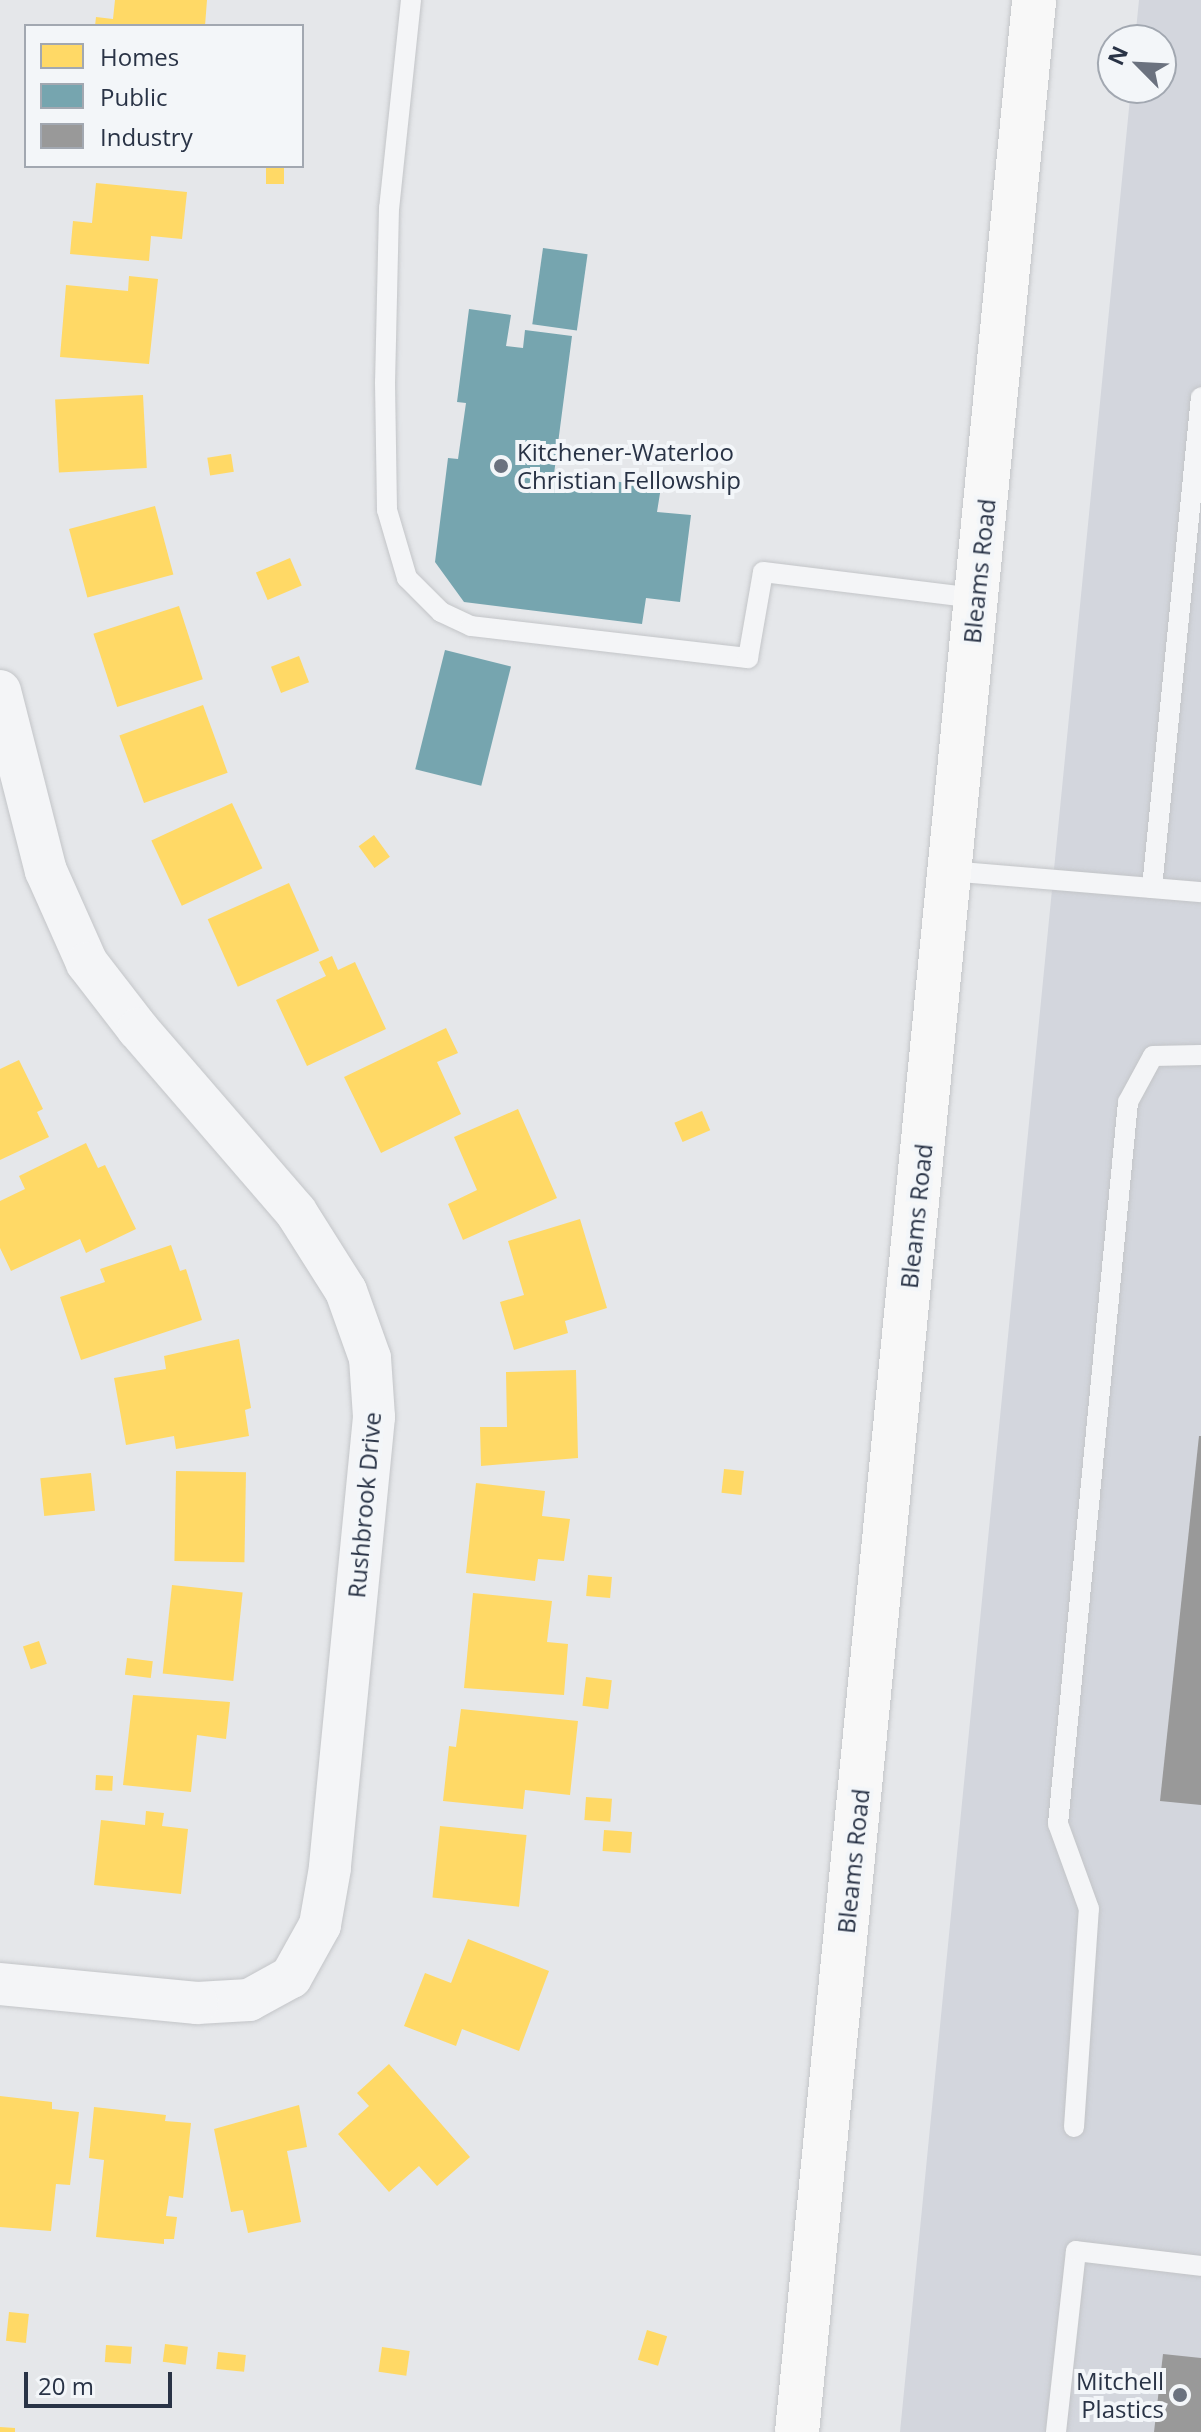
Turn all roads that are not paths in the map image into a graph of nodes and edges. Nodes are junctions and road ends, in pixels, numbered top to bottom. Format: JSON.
{"nodes":[{"id":1,"x":411,"y":0,"type":"edge"},
{"id":2,"x":1034,"y":0,"type":"edge"},
{"id":3,"x":1201,"y":397,"type":"edge"},
{"id":4,"x":976,"y":598,"type":"junction"},
{"id":5,"x":0,"y":691,"type":"edge"},
{"id":6,"x":950,"y":871,"type":"junction"},
{"id":7,"x":1152,"y":888,"type":"junction"},
{"id":8,"x":1201,"y":892,"type":"edge"},
{"id":9,"x":1201,"y":1055,"type":"edge"},
{"id":10,"x":0,"y":1984,"type":"edge"},
{"id":11,"x":1074,"y":2127,"type":"dead end"},
{"id":12,"x":1201,"y":2266,"type":"edge"},
{"id":13,"x":797,"y":2432,"type":"edge"},
{"id":14,"x":1056,"y":2432,"type":"edge"}],
"edges":[{"from":1,"to":4,"type":"lane"},
{"from":2,"to":4,"type":"main road","name":"Bleams Road"},
{"from":3,"to":7,"type":"lane"},
{"from":4,"to":6,"type":"main road","name":"Bleams Road"},
{"from":5,"to":10,"type":"street","name":"Rushbrook Drive"},
{"from":6,"to":7,"type":"lane"},
{"from":6,"to":13,"type":"main road","name":"Bleams Road"},
{"from":7,"to":8,"type":"lane"},
{"from":9,"to":11,"type":"lane"},
{"from":12,"to":14,"type":"lane"}]}
